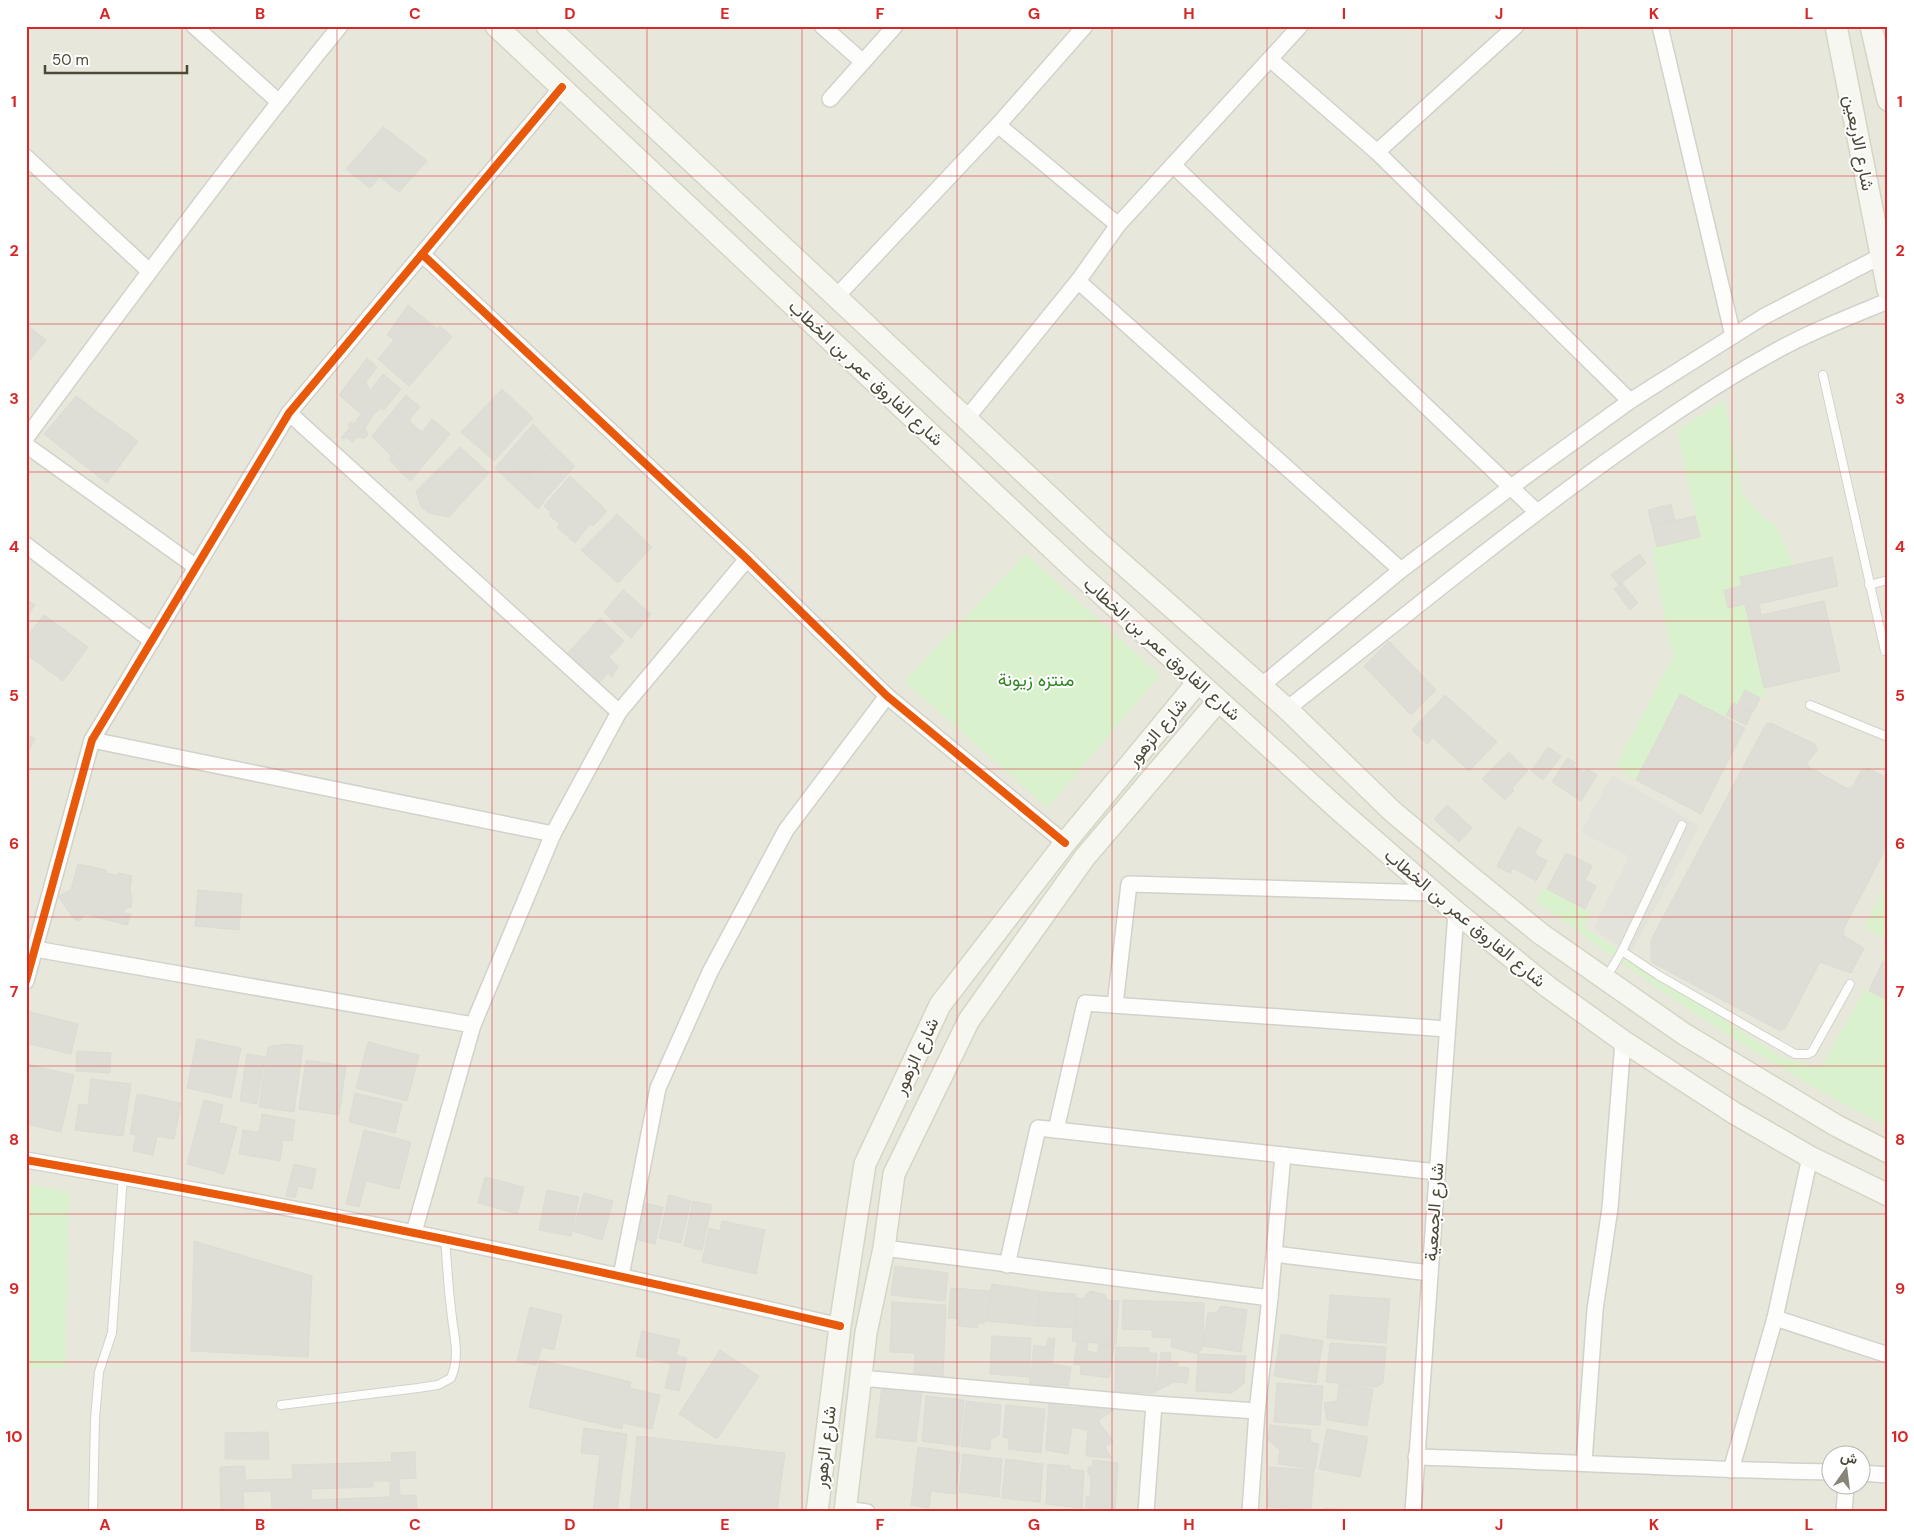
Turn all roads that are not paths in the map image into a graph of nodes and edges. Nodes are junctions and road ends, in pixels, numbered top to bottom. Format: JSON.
{"nodes":[{"id":1,"x":194,"y":26,"type":"edge"},
{"id":2,"x":340,"y":26,"type":"edge"},
{"id":3,"x":496,"y":26,"type":"edge"},
{"id":4,"x":547,"y":26,"type":"edge"},
{"id":5,"x":822,"y":26,"type":"edge"},
{"id":6,"x":895,"y":26,"type":"edge"},
{"id":7,"x":1085,"y":26,"type":"edge"},
{"id":8,"x":1300,"y":26,"type":"edge"},
{"id":9,"x":1516,"y":26,"type":"edge"},
{"id":10,"x":1660,"y":26,"type":"edge"},
{"id":11,"x":1836,"y":26,"type":"edge"},
{"id":12,"x":1871,"y":26,"type":"edge"},
{"id":13,"x":1270,"y":59,"type":"junction"},
{"id":14,"x":863,"y":62,"type":"junction"},
{"id":15,"x":562,"y":87,"type":"junction"},
{"id":16,"x":830,"y":99,"type":"dead end"},
{"id":17,"x":1888,"y":100,"type":"edge"},
{"id":18,"x":279,"y":102,"type":"junction"},
{"id":19,"x":998,"y":125,"type":"junction"},
{"id":20,"x":1378,"y":152,"type":"junction"},
{"id":21,"x":26,"y":157,"type":"edge"},
{"id":22,"x":1173,"y":165,"type":"junction"},
{"id":23,"x":1118,"y":225,"type":"junction"},
{"id":24,"x":422,"y":254,"type":"junction"},
{"id":25,"x":1881,"y":256,"type":"junction"},
{"id":26,"x":149,"y":271,"type":"junction"},
{"id":27,"x":1078,"y":281,"type":"junction"},
{"id":28,"x":1888,"y":290,"type":"edge"},
{"id":29,"x":836,"y":297,"type":"junction"},
{"id":30,"x":1888,"y":302,"type":"edge"},
{"id":31,"x":1732,"y":336,"type":"junction"},
{"id":32,"x":1823,"y":375,"type":"dead end"},
{"id":33,"x":1630,"y":401,"type":"junction"},
{"id":34,"x":288,"y":414,"type":"junction"},
{"id":35,"x":967,"y":418,"type":"junction"},
{"id":36,"x":26,"y":438,"type":"edge"},
{"id":37,"x":26,"y":445,"type":"edge"},
{"id":38,"x":1511,"y":487,"type":"junction"},
{"id":39,"x":1537,"y":512,"type":"junction"},
{"id":40,"x":26,"y":544,"type":"edge"},
{"id":41,"x":747,"y":559,"type":"junction"},
{"id":42,"x":196,"y":567,"type":"junction"},
{"id":43,"x":1401,"y":570,"type":"junction"},
{"id":44,"x":1888,"y":580,"type":"edge"},
{"id":45,"x":1869,"y":585,"type":"junction"},
{"id":46,"x":152,"y":641,"type":"junction"},
{"id":47,"x":1885,"y":651,"type":"dead end"},
{"id":48,"x":1198,"y":682,"type":"junction"},
{"id":49,"x":1261,"y":686,"type":"junction"},
{"id":50,"x":888,"y":696,"type":"junction"},
{"id":51,"x":1218,"y":700,"type":"junction"},
{"id":52,"x":1810,"y":705,"type":"dead end"},
{"id":53,"x":1287,"y":709,"type":"junction"},
{"id":54,"x":619,"y":712,"type":"junction"},
{"id":55,"x":1888,"y":737,"type":"edge"},
{"id":56,"x":92,"y":740,"type":"junction"},
{"id":57,"x":1682,"y":825,"type":"dead end"},
{"id":58,"x":553,"y":834,"type":"junction"},
{"id":59,"x":1065,"y":843,"type":"junction"},
{"id":60,"x":1433,"y":893,"type":"junction"},
{"id":61,"x":1456,"y":912,"type":"junction"},
{"id":62,"x":35,"y":949,"type":"junction"},
{"id":63,"x":1622,"y":951,"type":"junction"},
{"id":64,"x":1605,"y":980,"type":"junction"},
{"id":65,"x":26,"y":981,"type":"edge"},
{"id":66,"x":1850,"y":984,"type":"dead end"},
{"id":67,"x":1115,"y":1005,"type":"junction"},
{"id":68,"x":940,"y":1006,"type":"junction"},
{"id":69,"x":970,"y":1020,"type":"junction"},
{"id":70,"x":473,"y":1025,"type":"junction"},
{"id":71,"x":1447,"y":1029,"type":"junction"},
{"id":72,"x":1623,"y":1040,"type":"junction"},
{"id":73,"x":1056,"y":1130,"type":"junction"},
{"id":74,"x":1888,"y":1152,"type":"edge"},
{"id":75,"x":1282,"y":1155,"type":"junction"},
{"id":76,"x":1810,"y":1157,"type":"junction"},
{"id":77,"x":26,"y":1160,"type":"edge"},
{"id":78,"x":1437,"y":1172,"type":"junction"},
{"id":79,"x":124,"y":1176,"type":"junction"},
{"id":80,"x":1888,"y":1195,"type":"edge"},
{"id":81,"x":414,"y":1232,"type":"junction"},
{"id":82,"x":446,"y":1238,"type":"junction"},
{"id":83,"x":884,"y":1248,"type":"junction"},
{"id":84,"x":1274,"y":1254,"type":"junction"},
{"id":85,"x":1007,"y":1265,"type":"junction"},
{"id":86,"x":1430,"y":1273,"type":"junction"},
{"id":87,"x":621,"y":1276,"type":"junction"},
{"id":88,"x":1270,"y":1298,"type":"junction"},
{"id":89,"x":1775,"y":1318,"type":"junction"},
{"id":90,"x":840,"y":1326,"type":"junction"},
{"id":91,"x":1888,"y":1355,"type":"edge"},
{"id":92,"x":861,"y":1378,"type":"junction"},
{"id":93,"x":1154,"y":1404,"type":"junction"},
{"id":94,"x":281,"y":1405,"type":"dead end"},
{"id":95,"x":1257,"y":1411,"type":"junction"},
{"id":96,"x":1416,"y":1457,"type":"junction"},
{"id":97,"x":1584,"y":1462,"type":"junction"},
{"id":98,"x":1731,"y":1470,"type":"junction"},
{"id":99,"x":1822,"y":1472,"type":"edge"},
{"id":100,"x":1872,"y":1474,"type":"edge"},
{"id":101,"x":1888,"y":1475,"type":"edge"},
{"id":102,"x":1845,"y":1496,"type":"edge"},
{"id":103,"x":845,"y":1511,"type":"edge"},
{"id":104,"x":92,"y":1512,"type":"edge"},
{"id":105,"x":817,"y":1512,"type":"edge"},
{"id":106,"x":867,"y":1512,"type":"edge"},
{"id":107,"x":1146,"y":1512,"type":"edge"},
{"id":108,"x":1250,"y":1512,"type":"edge"},
{"id":109,"x":1413,"y":1512,"type":"edge"},
{"id":110,"x":1844,"y":1512,"type":"edge"}],
"edges":[{"from":1,"to":18,"type":"street"},
{"from":2,"to":18,"type":"street"},
{"from":3,"to":15,"type":"main road","name":"شارع الفاروق عمر بن الخطاب"},
{"from":4,"to":29,"type":"main road"},
{"from":5,"to":14,"type":"street"},
{"from":6,"to":14,"type":"street"},
{"from":7,"to":19,"type":"street"},
{"from":8,"to":13,"type":"street"},
{"from":9,"to":20,"type":"street"},
{"from":10,"to":31,"type":"street"},
{"from":11,"to":25,"type":"main road","name":"شارع الاربعين"},
{"from":12,"to":17,"type":"main road","name":"شارع الاربعين"},
{"from":13,"to":20,"type":"street"},
{"from":13,"to":22,"type":"street"},
{"from":14,"to":16,"type":"street"},
{"from":15,"to":24,"type":"street"},
{"from":15,"to":48,"type":"main road","name":"شارع الفاروق عمر بن الخطاب"},
{"from":18,"to":26,"type":"street"},
{"from":19,"to":23,"type":"street"},
{"from":19,"to":29,"type":"street"},
{"from":20,"to":33,"type":"street"},
{"from":21,"to":26,"type":"street"},
{"from":22,"to":23,"type":"street"},
{"from":22,"to":38,"type":"street"},
{"from":23,"to":27,"type":"street"},
{"from":24,"to":34,"type":"street"},
{"from":24,"to":41,"type":"street"},
{"from":25,"to":28,"type":"main road","name":"شارع الاربعين"},
{"from":25,"to":31,"type":"street"},
{"from":26,"to":36,"type":"street"},
{"from":27,"to":35,"type":"street"},
{"from":27,"to":43,"type":"street"},
{"from":29,"to":35,"type":"main road"},
{"from":30,"to":39,"type":"street"},
{"from":31,"to":33,"type":"street"},
{"from":32,"to":45,"type":"lane"},
{"from":33,"to":38,"type":"street"},
{"from":34,"to":42,"type":"street"},
{"from":34,"to":54,"type":"street"},
{"from":35,"to":49,"type":"main road"},
{"from":37,"to":42,"type":"street"},
{"from":38,"to":39,"type":"street"},
{"from":38,"to":43,"type":"street"},
{"from":39,"to":53,"type":"street"},
{"from":40,"to":46,"type":"street"},
{"from":41,"to":50,"type":"street"},
{"from":41,"to":54,"type":"street"},
{"from":42,"to":46,"type":"street"},
{"from":43,"to":49,"type":"street"},
{"from":44,"to":45,"type":"lane"},
{"from":45,"to":47,"type":"lane"},
{"from":46,"to":56,"type":"street"},
{"from":48,"to":51,"type":"main road","name":"شارع الفاروق عمر بن الخطاب"},
{"from":48,"to":59,"type":"main road","name":"شارع الزهور"},
{"from":49,"to":53,"type":"main road"},
{"from":50,"to":59,"type":"street"},
{"from":50,"to":87,"type":"street"},
{"from":51,"to":60,"type":"main road","name":"شارع الفاروق عمر بن الخطاب"},
{"from":51,"to":69,"type":"main road","name":"شارع الزهور"},
{"from":52,"to":55,"type":"lane"},
{"from":53,"to":64,"type":"main road"},
{"from":54,"to":58,"type":"street"},
{"from":56,"to":58,"type":"street"},
{"from":56,"to":62,"type":"street"},
{"from":57,"to":63,"type":"lane"},
{"from":58,"to":70,"type":"street"},
{"from":59,"to":68,"type":"main road","name":"شارع الزهور"},
{"from":60,"to":61,"type":"main road","name":"شارع الفاروق عمر بن الخطاب"},
{"from":60,"to":67,"type":"street"},
{"from":61,"to":71,"type":"street","name":"شارع الجمعية"},
{"from":61,"to":72,"type":"main road","name":"شارع الفاروق عمر بن الخطاب"},
{"from":62,"to":65,"type":"street"},
{"from":62,"to":70,"type":"street"},
{"from":63,"to":64,"type":"lane"},
{"from":63,"to":66,"type":"lane"},
{"from":64,"to":74,"type":"main road"},
{"from":67,"to":71,"type":"street"},
{"from":67,"to":73,"type":"street"},
{"from":68,"to":69,"type":"main road"},
{"from":68,"to":90,"type":"main road","name":"شارع الزهور"},
{"from":69,"to":83,"type":"main road","name":"شارع الزهور"},
{"from":70,"to":81,"type":"street"},
{"from":71,"to":78,"type":"street","name":"شارع الجمعية"},
{"from":72,"to":76,"type":"main road","name":"شارع الفاروق عمر بن الخطاب"},
{"from":72,"to":97,"type":"street"},
{"from":73,"to":75,"type":"street"},
{"from":73,"to":85,"type":"street"},
{"from":75,"to":78,"type":"street"},
{"from":75,"to":84,"type":"street"},
{"from":76,"to":80,"type":"main road","name":"شارع الفاروق عمر بن الخطاب"},
{"from":76,"to":89,"type":"street"},
{"from":77,"to":79,"type":"street"},
{"from":78,"to":86,"type":"street","name":"شارع الجمعية"},
{"from":79,"to":81,"type":"street"},
{"from":79,"to":104,"type":"lane"},
{"from":81,"to":82,"type":"street"},
{"from":82,"to":87,"type":"street"},
{"from":82,"to":94,"type":"lane"},
{"from":83,"to":85,"type":"street"},
{"from":83,"to":92,"type":"main road","name":"شارع الزهور"},
{"from":84,"to":86,"type":"street"},
{"from":84,"to":88,"type":"street"},
{"from":85,"to":88,"type":"street"},
{"from":86,"to":96,"type":"street","name":"شارع الجمعية"},
{"from":87,"to":90,"type":"street"},
{"from":88,"to":95,"type":"street"},
{"from":89,"to":91,"type":"street"},
{"from":89,"to":98,"type":"street"},
{"from":90,"to":105,"type":"main road","name":"شارع الزهور"},
{"from":92,"to":93,"type":"street"},
{"from":92,"to":103,"type":"main road","name":"شارع الزهور"},
{"from":93,"to":95,"type":"street"},
{"from":93,"to":107,"type":"street"},
{"from":95,"to":108,"type":"street"},
{"from":96,"to":97,"type":"street"},
{"from":96,"to":109,"type":"street","name":"شارع الجمعية"},
{"from":97,"to":98,"type":"street"},
{"from":98,"to":99,"type":"street"},
{"from":100,"to":101,"type":"street"},
{"from":102,"to":110,"type":"street"},
{"from":103,"to":106,"type":"street"}]}
